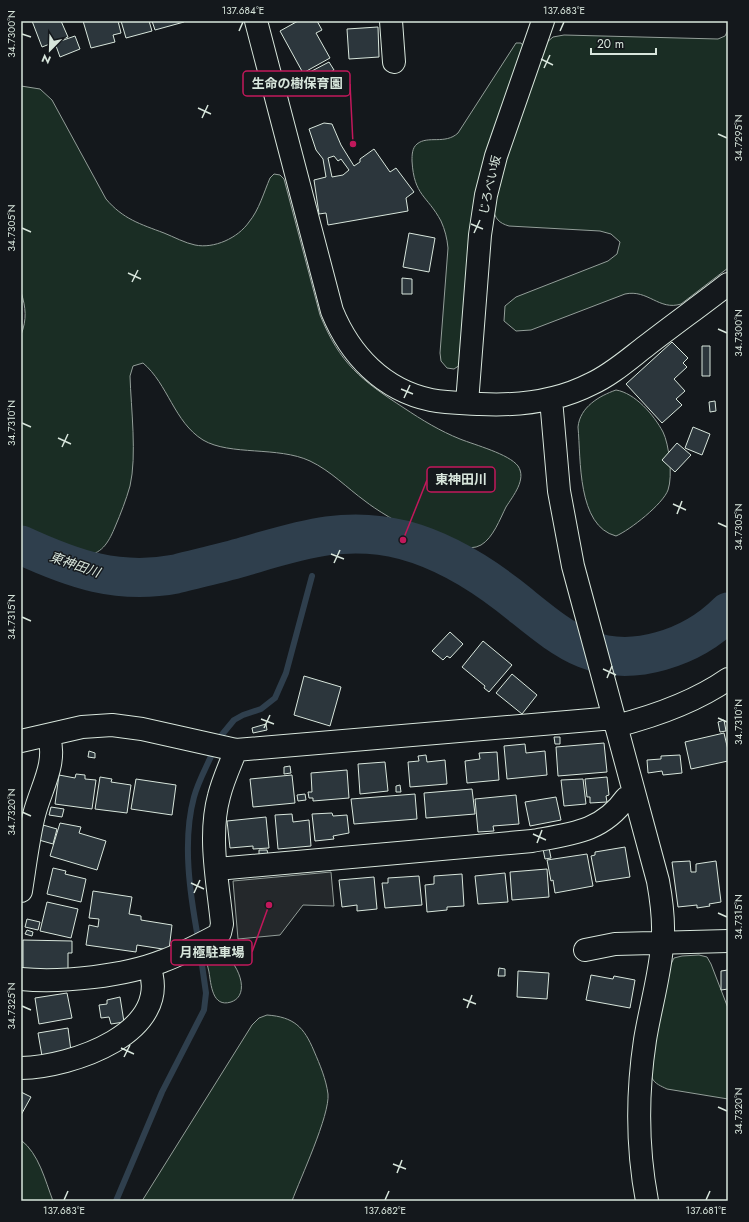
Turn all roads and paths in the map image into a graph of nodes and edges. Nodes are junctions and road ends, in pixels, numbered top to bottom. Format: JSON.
{"nodes":[{"id":1,"x":256,"y":21,"type":"edge"},
{"id":2,"x":391,"y":21,"type":"edge"},
{"id":3,"x":543,"y":21,"type":"edge"},
{"id":4,"x":394,"y":62,"type":"dead end"},
{"id":5,"x":728,"y":284,"type":"edge"},
{"id":6,"x":551,"y":399,"type":"junction"},
{"id":7,"x":467,"y":403,"type":"junction"},
{"id":8,"x":728,"y":679,"type":"edge"},
{"id":9,"x":615,"y":722,"type":"junction"},
{"id":10,"x":49,"y":736,"type":"junction"},
{"id":11,"x":21,"y":741,"type":"edge"},
{"id":12,"x":236,"y":750,"type":"junction"},
{"id":13,"x":635,"y":796,"type":"junction"},
{"id":14,"x":23,"y":867,"type":"edge"},
{"id":15,"x":217,"y":869,"type":"junction"},
{"id":16,"x":21,"y":891,"type":"edge"},
{"id":17,"x":728,"y":941,"type":"edge"},
{"id":18,"x":663,"y":942,"type":"junction"},
{"id":19,"x":584,"y":950,"type":"dead end"},
{"id":20,"x":149,"y":966,"type":"junction"},
{"id":21,"x":21,"y":979,"type":"edge"},
{"id":22,"x":21,"y":1068,"type":"edge"},
{"id":23,"x":648,"y":1201,"type":"edge"}],
"edges":[{"from":1,"to":7,"type":"street"},
{"from":2,"to":4,"type":"street"},
{"from":3,"to":7,"type":"street","name":"じろべい坂"},
{"from":5,"to":6,"type":"street"},
{"from":6,"to":7,"type":"street"},
{"from":6,"to":9,"type":"street"},
{"from":8,"to":9,"type":"street"},
{"from":9,"to":12,"type":"street"},
{"from":9,"to":13,"type":"street"},
{"from":10,"to":11,"type":"street"},
{"from":10,"to":12,"type":"street"},
{"from":10,"to":14,"type":"street"},
{"from":12,"to":15,"type":"street"},
{"from":13,"to":15,"type":"street"},
{"from":13,"to":18,"type":"street"},
{"from":14,"to":16,"type":"street"},
{"from":15,"to":20,"type":"street"},
{"from":17,"to":18,"type":"street"},
{"from":18,"to":19,"type":"street"},
{"from":18,"to":23,"type":"street"},
{"from":20,"to":21,"type":"street"},
{"from":20,"to":22,"type":"street"}]}
